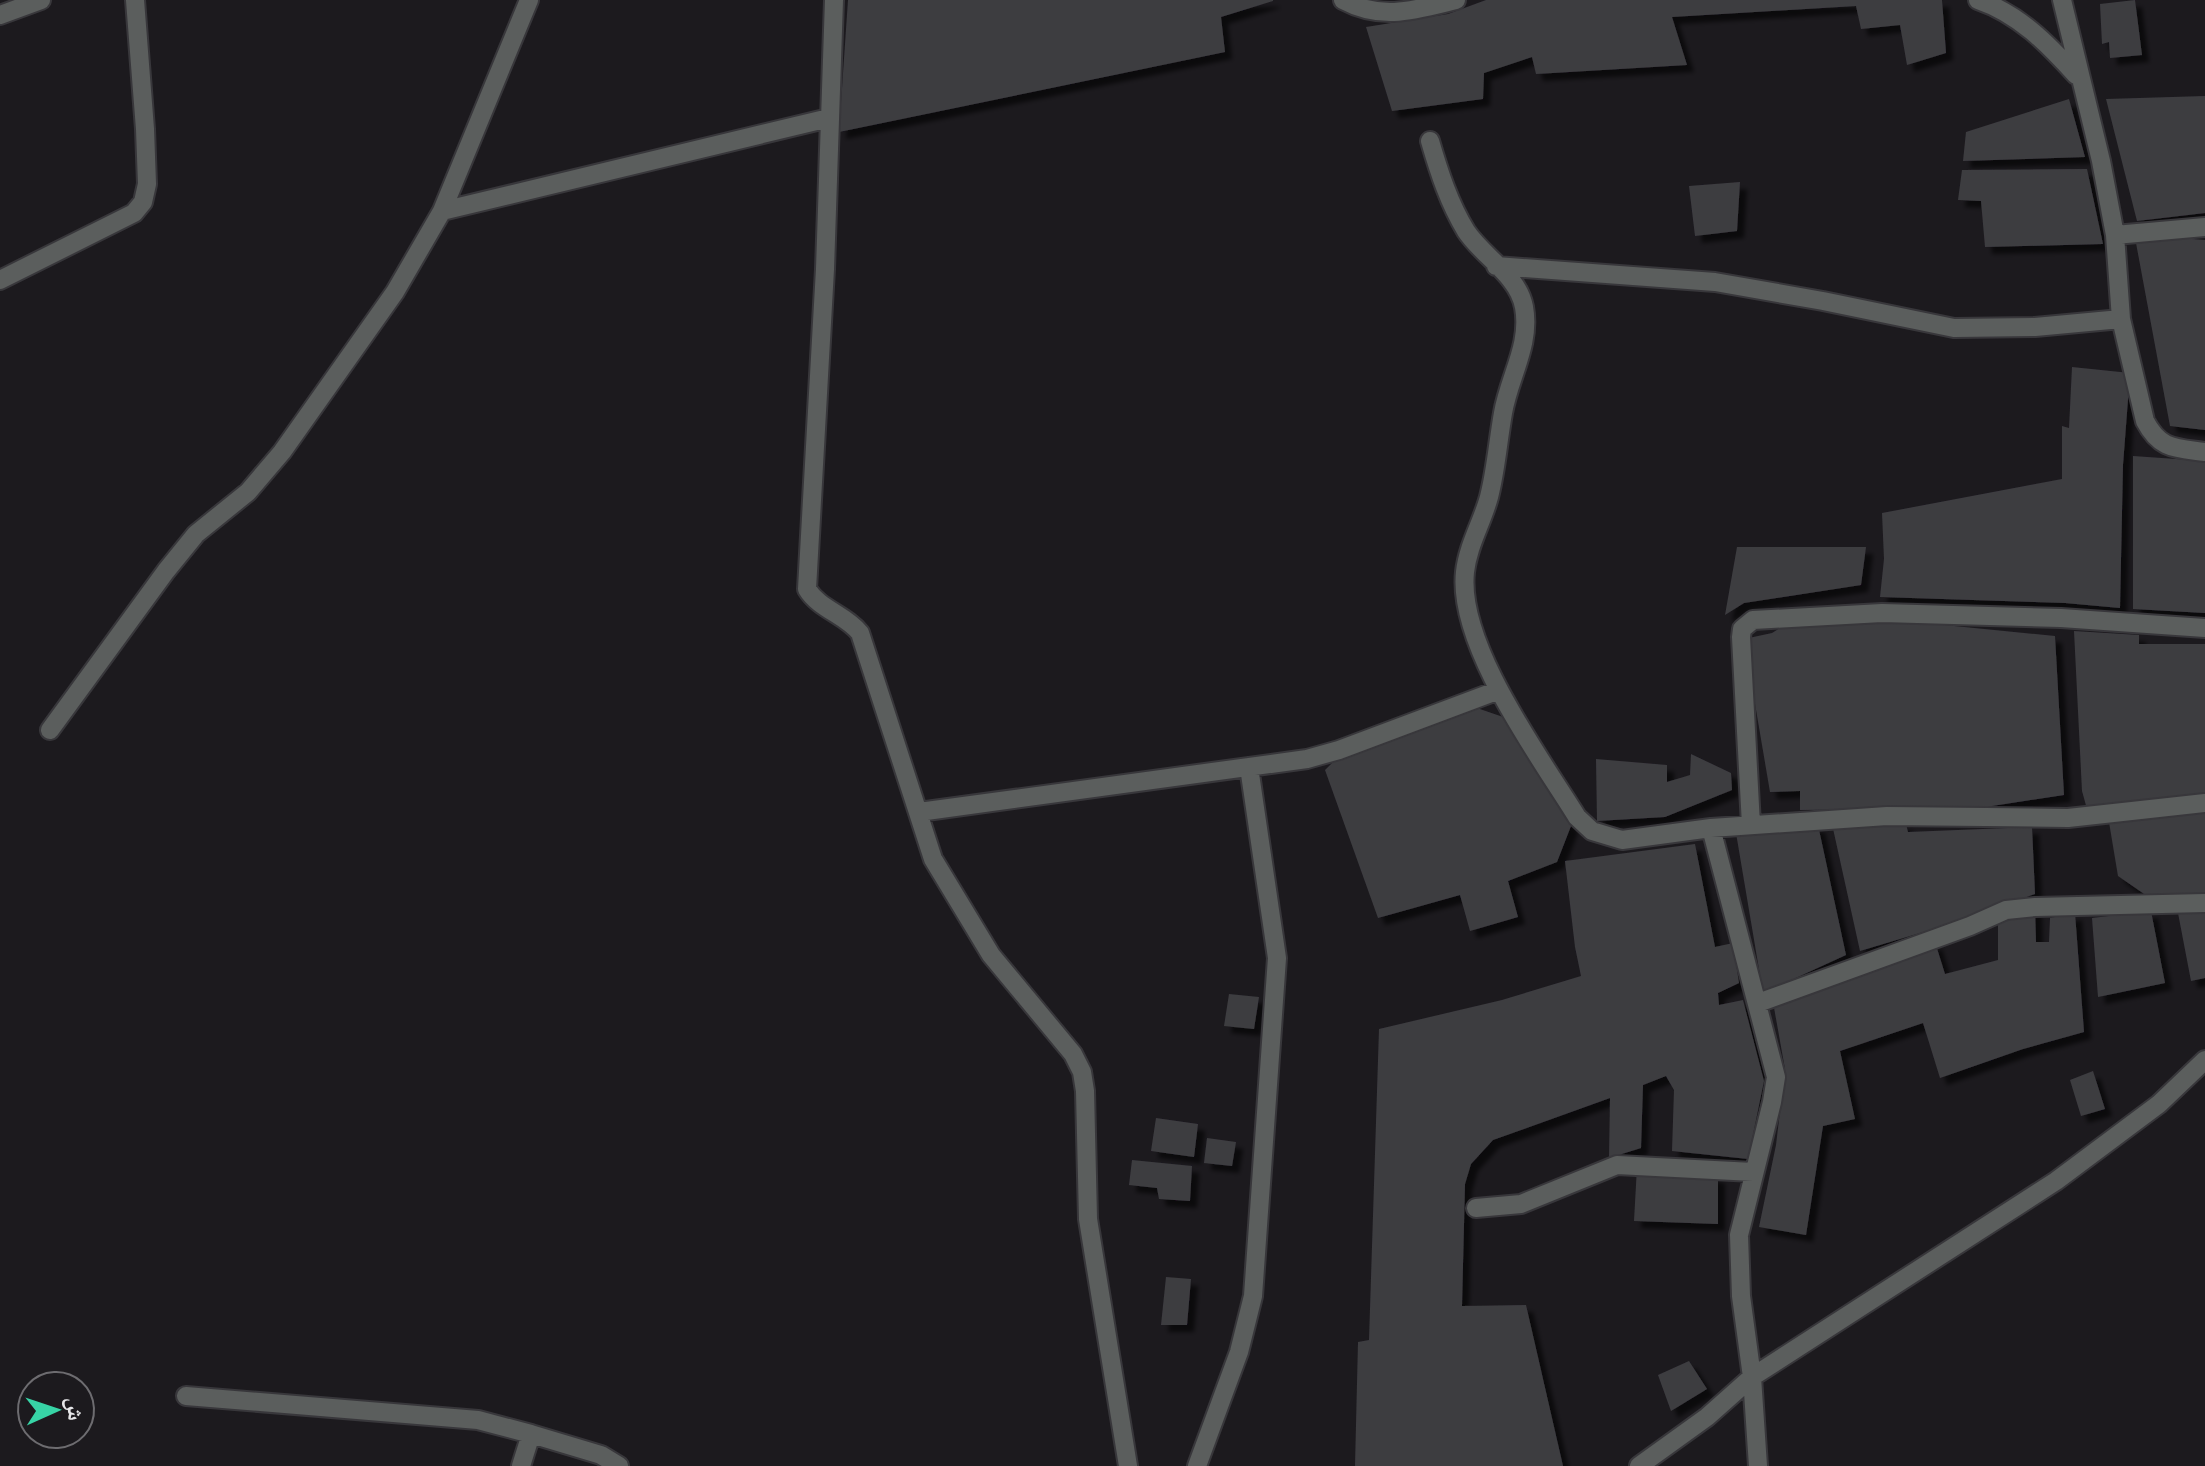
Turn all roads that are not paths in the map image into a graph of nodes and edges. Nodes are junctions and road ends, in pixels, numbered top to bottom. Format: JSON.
{"nodes":[{"id":1,"x":41,"y":0,"type":"edge"},
{"id":2,"x":135,"y":0,"type":"edge"},
{"id":3,"x":529,"y":0,"type":"edge"},
{"id":4,"x":834,"y":0,"type":"edge"},
{"id":5,"x":1343,"y":0,"type":"edge"},
{"id":6,"x":1456,"y":0,"type":"edge"},
{"id":7,"x":1978,"y":0,"type":"edge"},
{"id":8,"x":2062,"y":0,"type":"edge"},
{"id":9,"x":0,"y":15,"type":"edge"},
{"id":10,"x":2080,"y":79,"type":"junction"},
{"id":11,"x":829,"y":118,"type":"junction"},
{"id":12,"x":1430,"y":141,"type":"dead end"},
{"id":13,"x":442,"y":211,"type":"junction"},
{"id":14,"x":2205,"y":227,"type":"edge"},
{"id":15,"x":2115,"y":235,"type":"junction"},
{"id":16,"x":1496,"y":266,"type":"junction"},
{"id":17,"x":0,"y":280,"type":"edge"},
{"id":18,"x":2121,"y":319,"type":"junction"},
{"id":19,"x":2205,"y":452,"type":"edge"},
{"id":20,"x":2205,"y":628,"type":"edge"},
{"id":21,"x":1499,"y":690,"type":"junction"},
{"id":22,"x":50,"y":730,"type":"dead end"},
{"id":23,"x":1249,"y":767,"type":"junction"},
{"id":24,"x":2205,"y":803,"type":"edge"},
{"id":25,"x":919,"y":812,"type":"junction"},
{"id":26,"x":1751,"y":825,"type":"junction"},
{"id":27,"x":1711,"y":828,"type":"junction"},
{"id":28,"x":2205,"y":903,"type":"edge"},
{"id":29,"x":1758,"y":1003,"type":"junction"},
{"id":30,"x":2205,"y":1060,"type":"edge"},
{"id":31,"x":1753,"y":1172,"type":"junction"},
{"id":32,"x":1476,"y":1208,"type":"dead end"},
{"id":33,"x":1752,"y":1377,"type":"junction"},
{"id":34,"x":186,"y":1396,"type":"dead end"},
{"id":35,"x":531,"y":1434,"type":"junction"},
{"id":36,"x":521,"y":1466,"type":"edge"},
{"id":37,"x":619,"y":1466,"type":"edge"},
{"id":38,"x":1128,"y":1466,"type":"edge"},
{"id":39,"x":1197,"y":1466,"type":"edge"},
{"id":40,"x":1639,"y":1466,"type":"edge"},
{"id":41,"x":1758,"y":1466,"type":"edge"}],
"edges":[{"from":1,"to":9,"type":"street"},
{"from":2,"to":17,"type":"street"},
{"from":3,"to":13,"type":"street"},
{"from":4,"to":11,"type":"street"},
{"from":5,"to":6,"type":"street"},
{"from":7,"to":10,"type":"street"},
{"from":8,"to":10,"type":"street"},
{"from":10,"to":15,"type":"street"},
{"from":11,"to":13,"type":"street"},
{"from":11,"to":25,"type":"street"},
{"from":12,"to":16,"type":"street"},
{"from":13,"to":22,"type":"street"},
{"from":14,"to":15,"type":"street"},
{"from":15,"to":18,"type":"street"},
{"from":16,"to":18,"type":"street"},
{"from":16,"to":21,"type":"street"},
{"from":18,"to":19,"type":"street"},
{"from":20,"to":26,"type":"street"},
{"from":21,"to":23,"type":"street"},
{"from":21,"to":27,"type":"street"},
{"from":23,"to":25,"type":"street"},
{"from":23,"to":39,"type":"street"},
{"from":24,"to":26,"type":"street"},
{"from":25,"to":38,"type":"street"},
{"from":26,"to":27,"type":"street"},
{"from":27,"to":29,"type":"street"},
{"from":28,"to":29,"type":"street"},
{"from":29,"to":31,"type":"street"},
{"from":30,"to":33,"type":"street"},
{"from":31,"to":32,"type":"street"},
{"from":31,"to":33,"type":"street"},
{"from":33,"to":40,"type":"street"},
{"from":33,"to":41,"type":"street"},
{"from":34,"to":35,"type":"street"},
{"from":35,"to":36,"type":"street"},
{"from":35,"to":37,"type":"street"}]}
